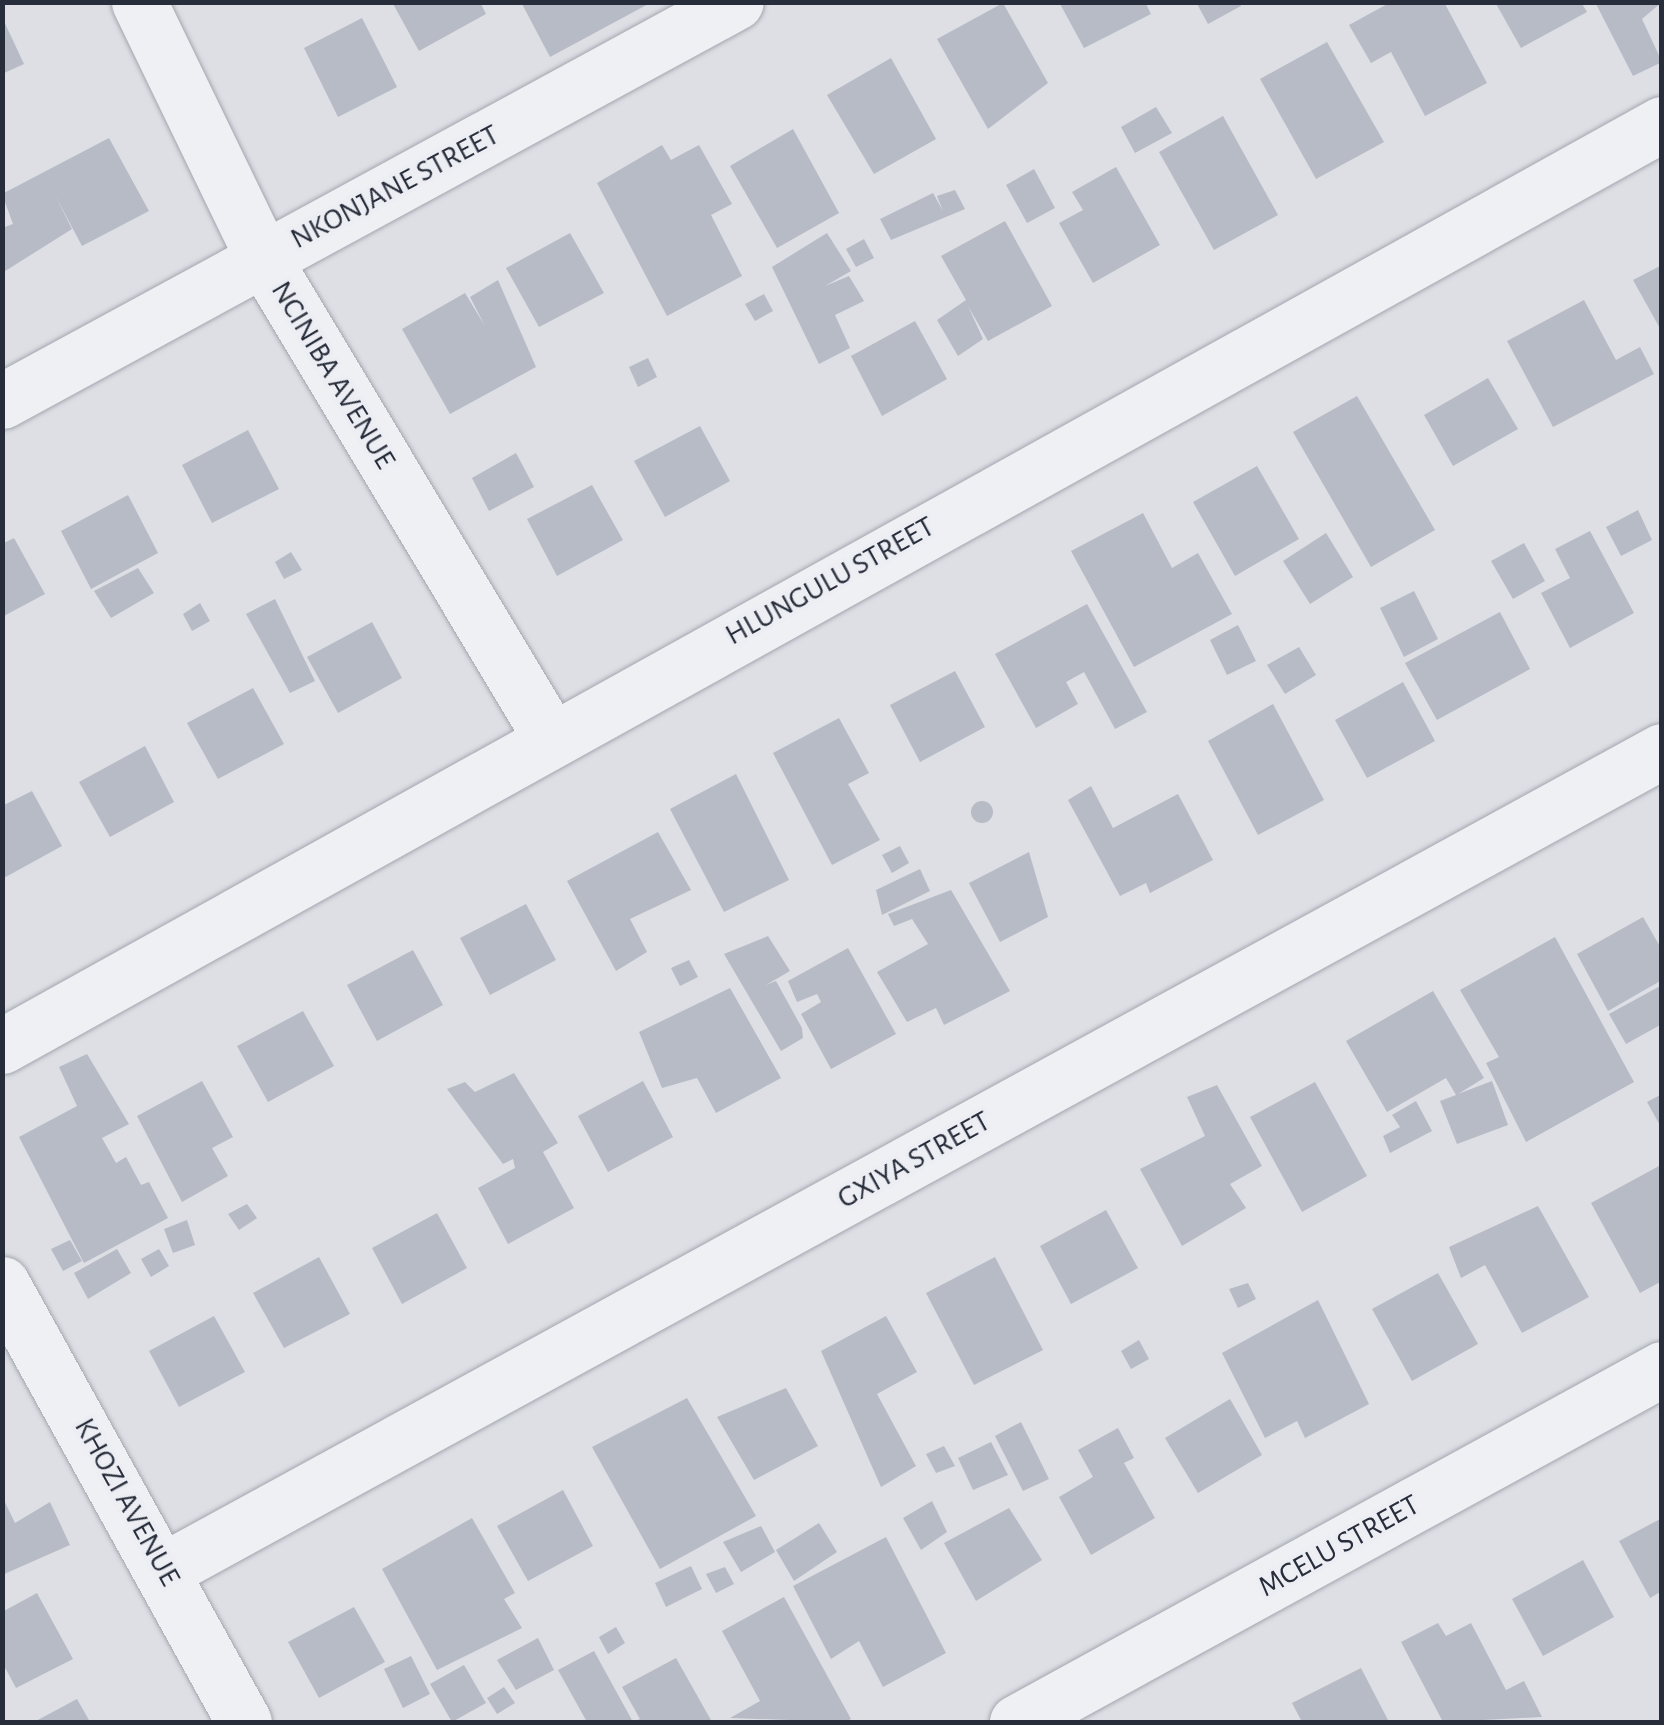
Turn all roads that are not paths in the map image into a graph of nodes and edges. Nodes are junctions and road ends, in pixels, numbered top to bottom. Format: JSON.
{"nodes":[{"id":1,"x":139,"y":2,"type":"edge"},
{"id":2,"x":736,"y":2,"type":"edge"},
{"id":3,"x":1662,"y":124,"type":"edge"},
{"id":4,"x":264,"y":258,"type":"junction"},
{"id":5,"x":2,"y":401,"type":"edge"},
{"id":6,"x":549,"y":736,"type":"junction"},
{"id":7,"x":1662,"y":751,"type":"edge"},
{"id":8,"x":2,"y":1046,"type":"edge"},
{"id":9,"x":2,"y":1284,"type":"edge"},
{"id":10,"x":1662,"y":1369,"type":"edge"},
{"id":11,"x":166,"y":1569,"type":"junction"},
{"id":12,"x":244,"y":1722,"type":"edge"},
{"id":13,"x":1017,"y":1722,"type":"edge"}],
"edges":[{"from":1,"to":4,"type":"street","name":"NCINIBA AVENUE"},
{"from":2,"to":4,"type":"street","name":"NKONJANE STREET"},
{"from":3,"to":6,"type":"street","name":"HLUNGULU STREET"},
{"from":4,"to":5,"type":"street","name":"NKONJANE STREET"},
{"from":4,"to":6,"type":"street","name":"NCINIBA AVENUE"},
{"from":6,"to":8,"type":"street","name":"HLUNGULU STREET"},
{"from":7,"to":11,"type":"street","name":"GXIYA STREET"},
{"from":9,"to":11,"type":"street","name":"KHOZI AVENUE"},
{"from":10,"to":13,"type":"street","name":"MCELU STREET"},
{"from":11,"to":12,"type":"street","name":"KHOZI AVENUE"}]}
